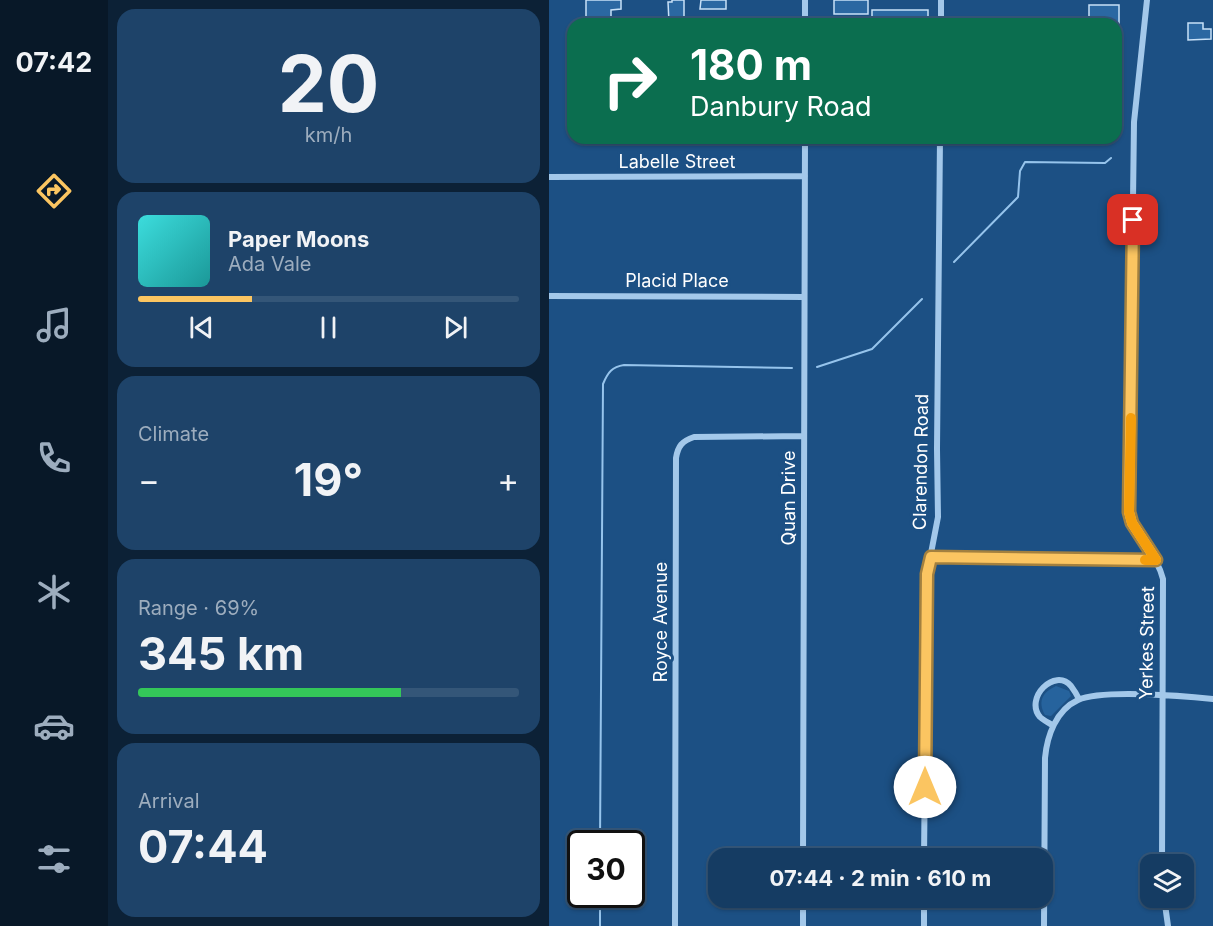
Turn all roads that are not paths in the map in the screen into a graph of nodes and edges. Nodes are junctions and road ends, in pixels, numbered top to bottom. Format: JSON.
{"nodes":[{"id":1,"x":805,"y":0,"type":"edge"},
{"id":2,"x":941,"y":0,"type":"edge"},
{"id":3,"x":1147,"y":0,"type":"edge"},
{"id":4,"x":805,"y":18,"type":"edge"},
{"id":5,"x":941,"y":18,"type":"edge"},
{"id":6,"x":805,"y":144,"type":"edge"},
{"id":7,"x":940,"y":144,"type":"edge"},
{"id":8,"x":805,"y":176,"type":"junction"},
{"id":9,"x":549,"y":177,"type":"edge"},
{"id":10,"x":549,"y":296,"type":"edge"},
{"id":11,"x":804,"y":297,"type":"junction"},
{"id":12,"x":804,"y":436,"type":"junction"},
{"id":13,"x":931,"y":557,"type":"junction"},
{"id":14,"x":1156,"y":560,"type":"junction"},
{"id":15,"x":1161,"y":695,"type":"junction"},
{"id":16,"x":1079,"y":699,"type":"junction"},
{"id":17,"x":1213,"y":699,"type":"edge"},
{"id":18,"x":1052,"y":725,"type":"junction"},
{"id":19,"x":803,"y":848,"type":"edge"},
{"id":20,"x":924,"y":848,"type":"edge"},
{"id":21,"x":1162,"y":854,"type":"edge"},
{"id":22,"x":803,"y":908,"type":"edge"},
{"id":23,"x":924,"y":908,"type":"edge"},
{"id":24,"x":1166,"y":908,"type":"edge"},
{"id":25,"x":675,"y":926,"type":"edge"},
{"id":26,"x":803,"y":926,"type":"edge"},
{"id":27,"x":924,"y":926,"type":"edge"},
{"id":28,"x":1044,"y":926,"type":"edge"},
{"id":29,"x":1168,"y":926,"type":"edge"}],
"edges":[{"from":1,"to":4,"type":"street"},
{"from":2,"to":5,"type":"street"},
{"from":3,"to":14,"type":"street","name":"Yerkes Street"},
{"from":6,"to":8,"type":"street","name":"Quan Drive"},
{"from":7,"to":13,"type":"street","name":"Clarendon Road"},
{"from":8,"to":9,"type":"street","name":"Labelle Street"},
{"from":8,"to":11,"type":"street","name":"Quan Drive"},
{"from":10,"to":11,"type":"street","name":"Placid Place"},
{"from":11,"to":12,"type":"street","name":"Quan Drive"},
{"from":12,"to":19,"type":"street","name":"Quan Drive"},
{"from":12,"to":25,"type":"street","name":"Royce Avenue"},
{"from":13,"to":14,"type":"street"},
{"from":13,"to":20,"type":"street","name":"Clarendon Road"},
{"from":14,"to":15,"type":"street","name":"Yerkes Street"},
{"from":15,"to":16,"type":"street"},
{"from":15,"to":17,"type":"street"},
{"from":15,"to":21,"type":"street","name":"Yerkes Street"},
{"from":16,"to":18,"type":"street"},
{"from":16,"to":18,"type":"street"},
{"from":18,"to":28,"type":"street"},
{"from":22,"to":26,"type":"street"},
{"from":23,"to":27,"type":"street"},
{"from":24,"to":29,"type":"street"}]}
